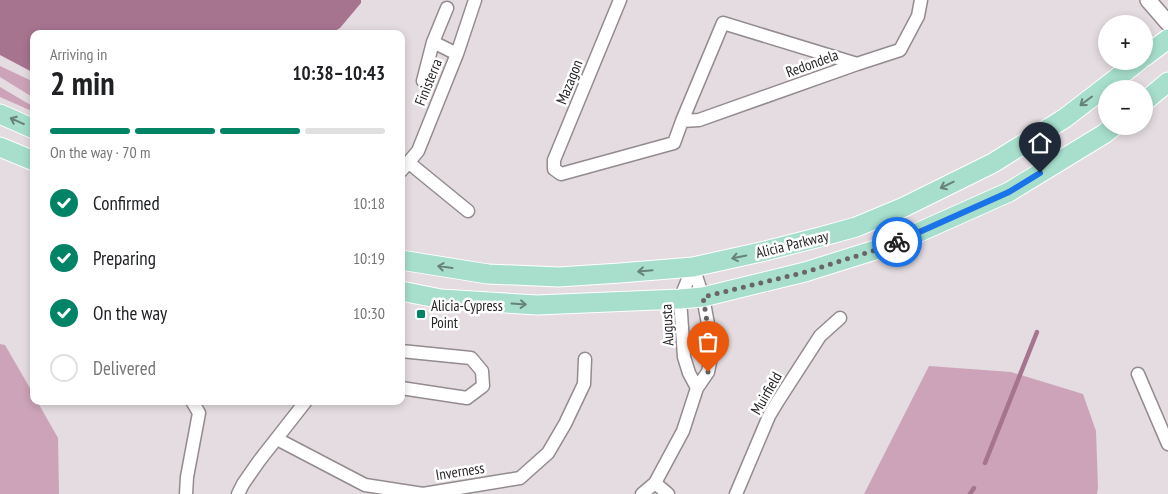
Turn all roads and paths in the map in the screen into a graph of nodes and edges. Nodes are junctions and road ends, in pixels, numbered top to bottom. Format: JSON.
{"nodes":[{"id":1,"x":475,"y":0,"type":"edge"},
{"id":2,"x":620,"y":0,"type":"edge"},
{"id":3,"x":921,"y":0,"type":"edge"},
{"id":4,"x":1148,"y":0,"type":"edge"},
{"id":5,"x":447,"y":8,"type":"dead end"},
{"id":6,"x":1168,"y":23,"type":"edge"},
{"id":7,"x":1168,"y":39,"type":"edge"},
{"id":8,"x":433,"y":42,"type":"junction"},
{"id":9,"x":1153,"y":50,"type":"edge"},
{"id":10,"x":457,"y":54,"type":"junction"},
{"id":11,"x":857,"y":64,"type":"junction"},
{"id":12,"x":1127,"y":70,"type":"edge"},
{"id":13,"x":423,"y":82,"type":"dead end"},
{"id":14,"x":1168,"y":82,"type":"edge"},
{"id":15,"x":1153,"y":94,"type":"edge"},
{"id":16,"x":0,"y":114,"type":"edge"},
{"id":17,"x":682,"y":121,"type":"junction"},
{"id":18,"x":30,"y":127,"type":"edge"},
{"id":19,"x":1102,"y":135,"type":"edge"},
{"id":20,"x":0,"y":147,"type":"edge"},
{"id":21,"x":30,"y":159,"type":"edge"},
{"id":22,"x":405,"y":167,"type":"edge"},
{"id":23,"x":405,"y":170,"type":"edge"},
{"id":24,"x":468,"y":210,"type":"dead end"},
{"id":25,"x":405,"y":261,"type":"edge"},
{"id":26,"x":693,"y":267,"type":"junction"},
{"id":27,"x":405,"y":292,"type":"edge"},
{"id":28,"x":703,"y":297,"type":"junction"},
{"id":29,"x":680,"y":299,"type":"junction"},
{"id":30,"x":840,"y":318,"type":"dead end"},
{"id":31,"x":405,"y":351,"type":"edge"},
{"id":32,"x":585,"y":359,"type":"dead end"},
{"id":33,"x":1138,"y":374,"type":"dead end"},
{"id":34,"x":697,"y":388,"type":"junction"},
{"id":35,"x":405,"y":389,"type":"edge"},
{"id":36,"x":194,"y":405,"type":"edge"},
{"id":37,"x":303,"y":405,"type":"edge"},
{"id":38,"x":1167,"y":437,"type":"edge"},
{"id":39,"x":277,"y":439,"type":"junction"},
{"id":40,"x":655,"y":483,"type":"junction"},
{"id":41,"x":186,"y":494,"type":"edge"},
{"id":42,"x":238,"y":494,"type":"edge"},
{"id":43,"x":642,"y":494,"type":"edge"},
{"id":44,"x":668,"y":494,"type":"edge"},
{"id":45,"x":736,"y":494,"type":"edge"}],
"edges":[{"from":1,"to":10,"type":"street","name":"Finisterra"},
{"from":2,"to":17,"type":"street","name":"Mazagon"},
{"from":3,"to":11,"type":"street","name":"Redondela"},
{"from":4,"to":6,"type":"street"},
{"from":5,"to":8,"type":"street"},
{"from":7,"to":9,"type":"main road"},
{"from":8,"to":10,"type":"street"},
{"from":8,"to":13,"type":"street"},
{"from":10,"to":22,"type":"street","name":"Finisterra"},
{"from":11,"to":17,"type":"street","name":"Redondela"},
{"from":11,"to":17,"type":"street"},
{"from":12,"to":26,"type":"main road","name":"Alicia Parkway","one_way":true},
{"from":14,"to":15,"type":"main road"},
{"from":18,"to":16,"type":"main road","one_way":true},
{"from":19,"to":28,"type":"main road","name":"Alicia Parkway"},
{"from":20,"to":21,"type":"main road"},
{"from":23,"to":24,"type":"street"},
{"from":26,"to":25,"type":"main road","name":"Alicia Parkway","one_way":true},
{"from":26,"to":28,"type":"street"},
{"from":26,"to":29,"type":"street","name":"Augusta"},
{"from":27,"to":29,"type":"main road","name":"Alicia Parkway","one_way":true},
{"from":28,"to":29,"type":"main road","name":"Alicia Parkway"},
{"from":28,"to":34,"type":"street"},
{"from":29,"to":34,"type":"street","name":"Augusta"},
{"from":30,"to":45,"type":"street","name":"Muirfield"},
{"from":31,"to":35,"type":"street"},
{"from":32,"to":39,"type":"street","name":"Inverness"},
{"from":33,"to":38,"type":"street"},
{"from":34,"to":40,"type":"street"},
{"from":36,"to":41,"type":"street"},
{"from":37,"to":39,"type":"street"},
{"from":39,"to":42,"type":"street"},
{"from":40,"to":43,"type":"street"},
{"from":40,"to":44,"type":"street"}]}
